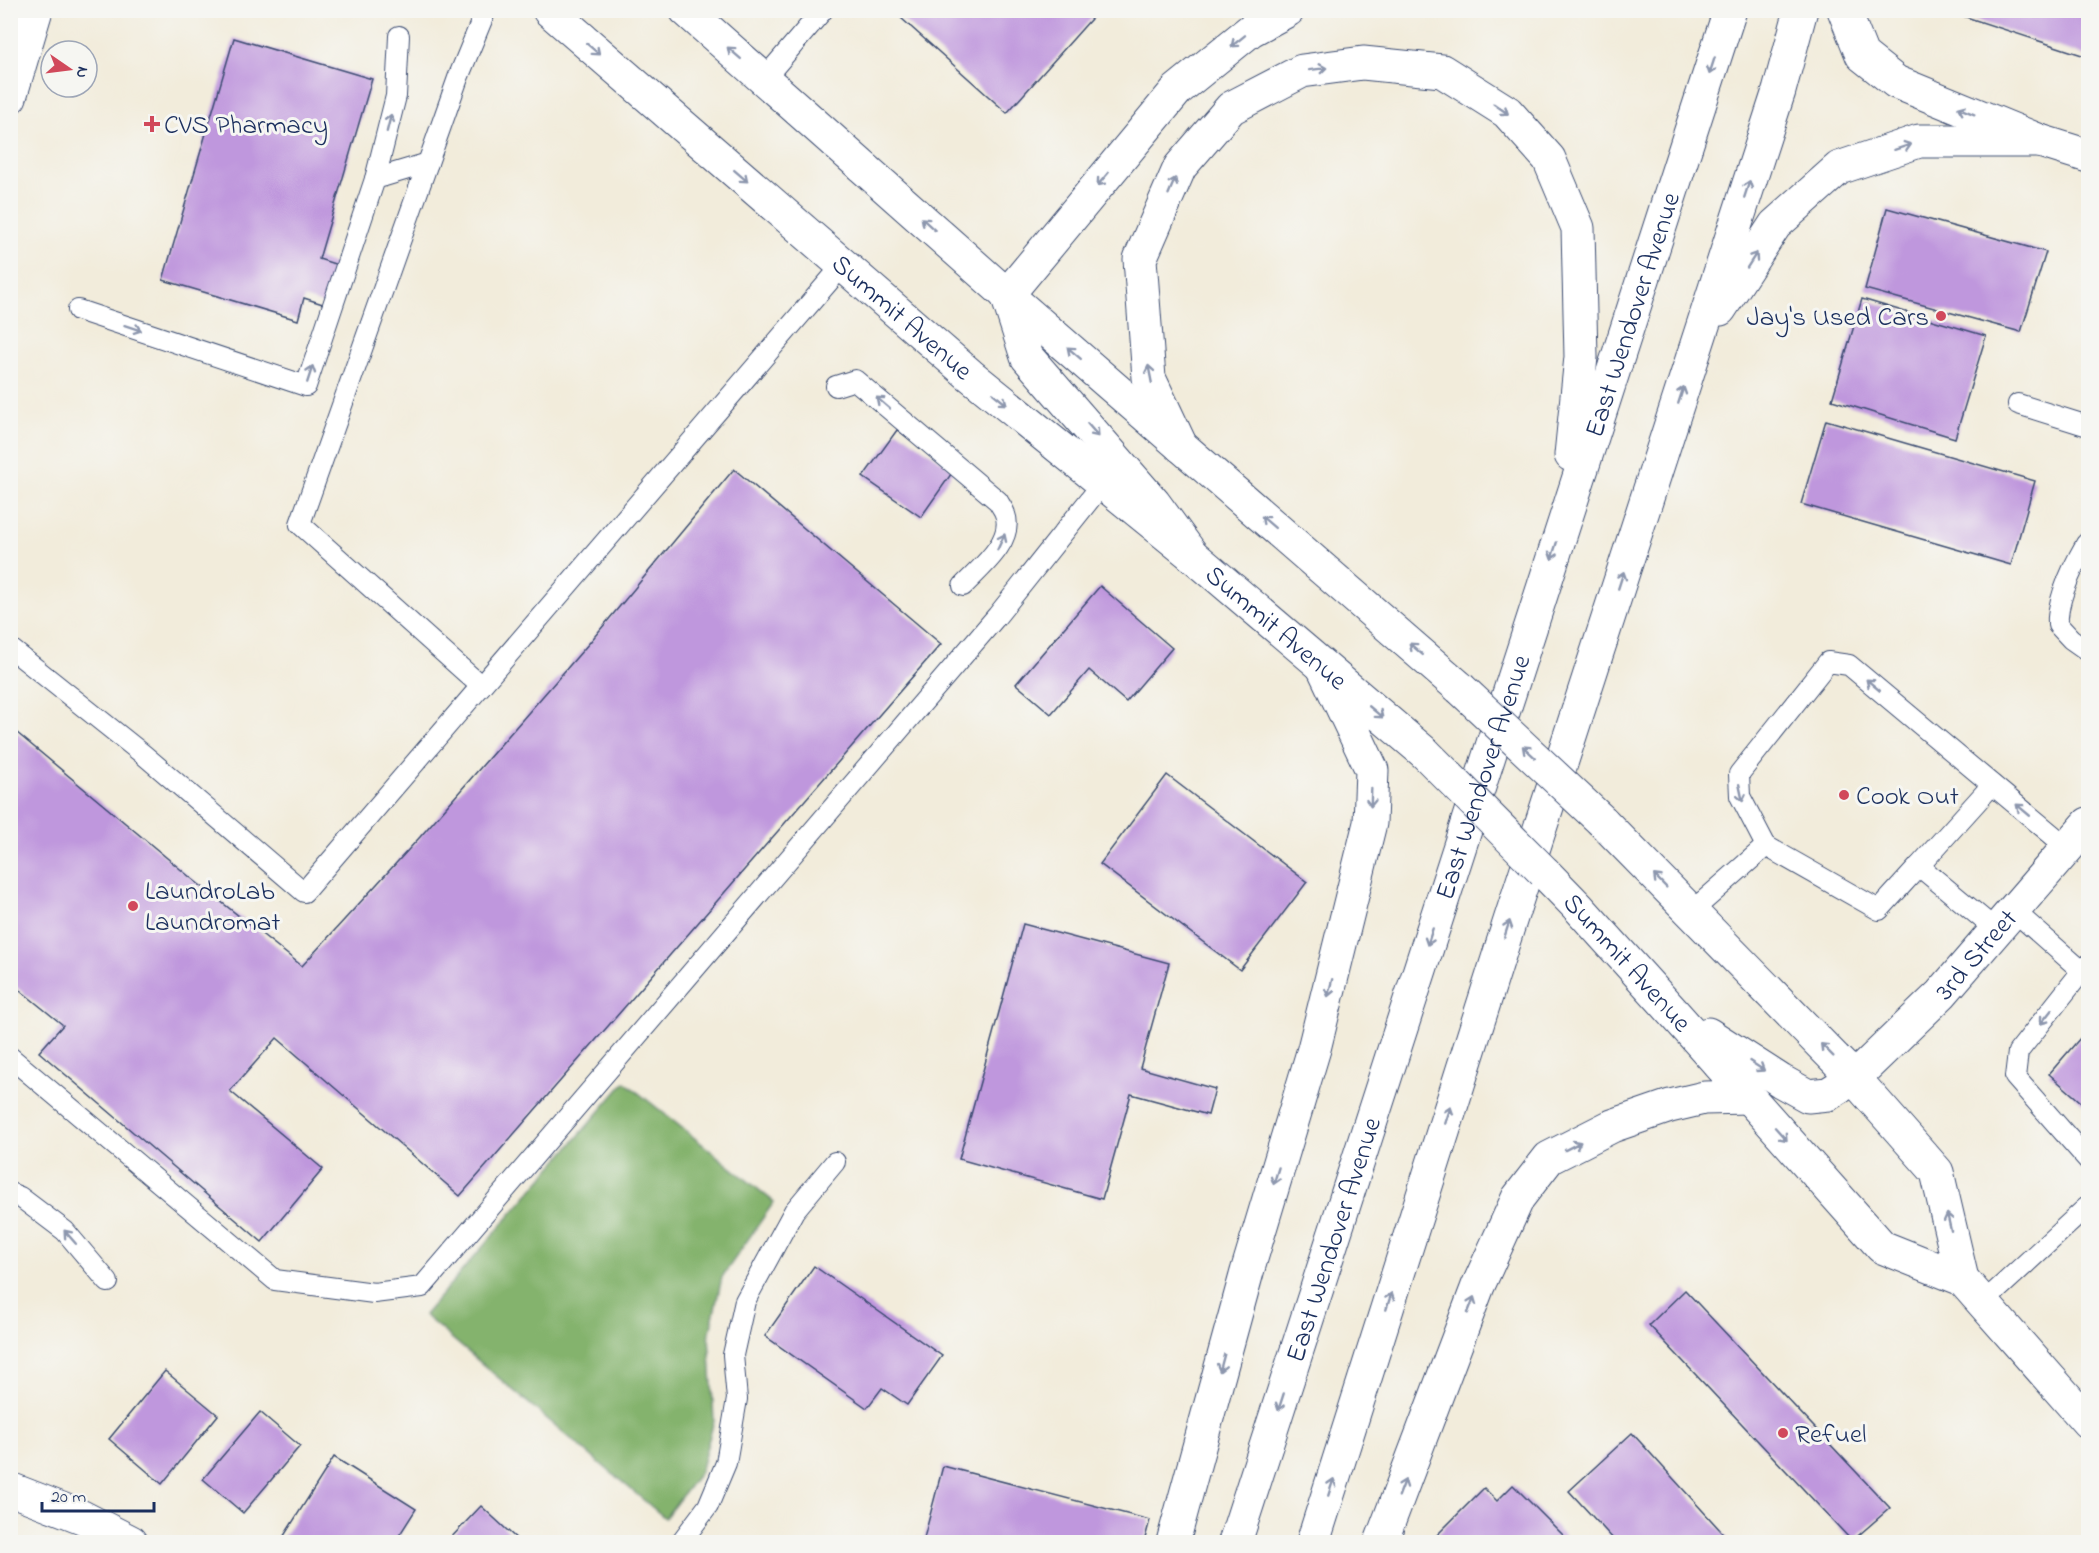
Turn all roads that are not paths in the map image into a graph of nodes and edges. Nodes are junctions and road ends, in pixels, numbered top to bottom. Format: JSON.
{"nodes":[{"id":1,"x":36,"y":10,"type":"edge"},
{"id":2,"x":486,"y":10,"type":"edge"},
{"id":3,"x":549,"y":10,"type":"edge"},
{"id":4,"x":686,"y":10,"type":"edge"},
{"id":5,"x":823,"y":10,"type":"edge"},
{"id":6,"x":1288,"y":10,"type":"edge"},
{"id":7,"x":1730,"y":10,"type":"edge"},
{"id":8,"x":1801,"y":10,"type":"edge"},
{"id":9,"x":1844,"y":10,"type":"edge"},
{"id":10,"x":399,"y":36,"type":"dead end"},
{"id":11,"x":764,"y":79,"type":"junction"},
{"id":12,"x":10,"y":97,"type":"edge"},
{"id":13,"x":2040,"y":141,"type":"junction"},
{"id":14,"x":2088,"y":156,"type":"edge"},
{"id":15,"x":428,"y":163,"type":"junction"},
{"id":16,"x":375,"y":180,"type":"junction"},
{"id":17,"x":843,"y":265,"type":"junction"},
{"id":18,"x":1008,"y":295,"type":"junction"},
{"id":19,"x":78,"y":310,"type":"dead end"},
{"id":20,"x":1697,"y":345,"type":"junction"},
{"id":21,"x":836,"y":386,"type":"dead end"},
{"id":22,"x":2018,"y":404,"type":"dead end"},
{"id":23,"x":2088,"y":426,"type":"edge"},
{"id":24,"x":1181,"y":446,"type":"junction"},
{"id":25,"x":1103,"y":483,"type":"junction"},
{"id":26,"x":1564,"y":520,"type":"junction"},
{"id":27,"x":2088,"y":542,"type":"edge"},
{"id":28,"x":1192,"y":555,"type":"junction"},
{"id":29,"x":963,"y":586,"type":"dead end"},
{"id":30,"x":10,"y":648,"type":"edge"},
{"id":31,"x":2088,"y":651,"type":"edge"},
{"id":32,"x":1323,"y":666,"type":"junction"},
{"id":33,"x":481,"y":686,"type":"junction"},
{"id":34,"x":1992,"y":785,"type":"junction"},
{"id":35,"x":2078,"y":836,"type":"edge"},
{"id":36,"x":1766,"y":846,"type":"junction"},
{"id":37,"x":1919,"y":866,"type":"junction"},
{"id":38,"x":1691,"y":912,"type":"junction"},
{"id":39,"x":2005,"y":920,"type":"junction"},
{"id":40,"x":2085,"y":968,"type":"edge"},
{"id":41,"x":1673,"y":1012,"type":"junction"},
{"id":42,"x":10,"y":1057,"type":"edge"},
{"id":43,"x":1854,"y":1078,"type":"junction"},
{"id":44,"x":1748,"y":1098,"type":"junction"},
{"id":45,"x":2088,"y":1160,"type":"edge"},
{"id":46,"x":836,"y":1162,"type":"dead end"},
{"id":47,"x":10,"y":1193,"type":"edge"},
{"id":48,"x":2088,"y":1206,"type":"edge"},
{"id":49,"x":1962,"y":1279,"type":"junction"},
{"id":50,"x":108,"y":1282,"type":"dead end"},
{"id":51,"x":1983,"y":1303,"type":"junction"},
{"id":52,"x":2088,"y":1422,"type":"edge"},
{"id":53,"x":10,"y":1489,"type":"edge"},
{"id":54,"x":131,"y":1542,"type":"edge"},
{"id":55,"x":681,"y":1542,"type":"edge"},
{"id":56,"x":1173,"y":1542,"type":"edge"},
{"id":57,"x":1234,"y":1542,"type":"edge"},
{"id":58,"x":1313,"y":1542,"type":"edge"},
{"id":59,"x":1381,"y":1542,"type":"edge"}],
"edges":[{"from":1,"to":12,"type":"main road"},
{"from":2,"to":15,"type":"lane"},
{"from":3,"to":17,"type":"main road","name":"Summit Avenue","one_way":true},
{"from":11,"to":4,"type":"main road","name":"Summit Avenue","one_way":true},
{"from":5,"to":11,"type":"lane"},
{"from":6,"to":18,"type":"main road","one_way":true},
{"from":7,"to":26,"type":"main road","name":"East Wendover Avenue","one_way":true},
{"from":20,"to":8,"type":"main road","one_way":true},
{"from":13,"to":9,"type":"main road","one_way":true},
{"from":16,"to":10,"type":"lane","one_way":true},
{"from":18,"to":11,"type":"main road","name":"Summit Avenue","one_way":true},
{"from":13,"to":14,"type":"main road"},
{"from":20,"to":13,"type":"main road","one_way":true},
{"from":15,"to":16,"type":"lane"},
{"from":15,"to":33,"type":"lane"},
{"from":19,"to":16,"type":"lane","one_way":true},
{"from":17,"to":25,"type":"main road","name":"Summit Avenue","one_way":true},
{"from":17,"to":33,"type":"lane"},
{"from":24,"to":18,"type":"main road","name":"Summit Avenue","one_way":true},
{"from":18,"to":28,"type":"main road","one_way":true},
{"from":58,"to":20,"type":"main road","one_way":true},
{"from":29,"to":21,"type":"lane","one_way":true},
{"from":22,"to":23,"type":"lane"},
{"from":24,"to":26,"type":"main road","one_way":true},
{"from":38,"to":24,"type":"main road","name":"Summit Avenue","one_way":true,"bridge":true},
{"from":25,"to":28,"type":"main road","name":"Summit Avenue"},
{"from":25,"to":42,"type":"lane"},
{"from":26,"to":57,"type":"main road","name":"East Wendover Avenue","one_way":true},
{"from":27,"to":31,"type":"lane"},
{"from":28,"to":32,"type":"main road","name":"Summit Avenue"},
{"from":30,"to":33,"type":"lane"},
{"from":32,"to":41,"type":"main road","name":"Summit Avenue","one_way":true,"bridge":true},
{"from":32,"to":56,"type":"main road","one_way":true},
{"from":35,"to":34,"type":"lane","one_way":true},
{"from":34,"to":36,"type":"lane","one_way":true},
{"from":34,"to":37,"type":"lane"},
{"from":35,"to":39,"type":"main road","name":"3rd Street"},
{"from":36,"to":37,"type":"lane"},
{"from":36,"to":38,"type":"lane"},
{"from":37,"to":39,"type":"lane"},
{"from":43,"to":38,"type":"main road","name":"Summit Avenue","one_way":true},
{"from":39,"to":40,"type":"lane"},
{"from":39,"to":43,"type":"main road","name":"3rd Street"},
{"from":40,"to":45,"type":"lane","one_way":true},
{"from":41,"to":43,"type":"main road","name":"3rd Street","one_way":true},
{"from":41,"to":44,"type":"main road","name":"Summit Avenue"},
{"from":49,"to":43,"type":"main road","name":"Summit Avenue","one_way":true},
{"from":44,"to":49,"type":"main road","name":"Summit Avenue","one_way":true},
{"from":59,"to":44,"type":"main road","one_way":true},
{"from":46,"to":55,"type":"lane"},
{"from":50,"to":47,"type":"lane","one_way":true},
{"from":48,"to":51,"type":"lane"},
{"from":49,"to":51,"type":"main road","name":"Summit Avenue"},
{"from":51,"to":52,"type":"main road","name":"Summit Avenue"},
{"from":53,"to":54,"type":"main road"}]}
